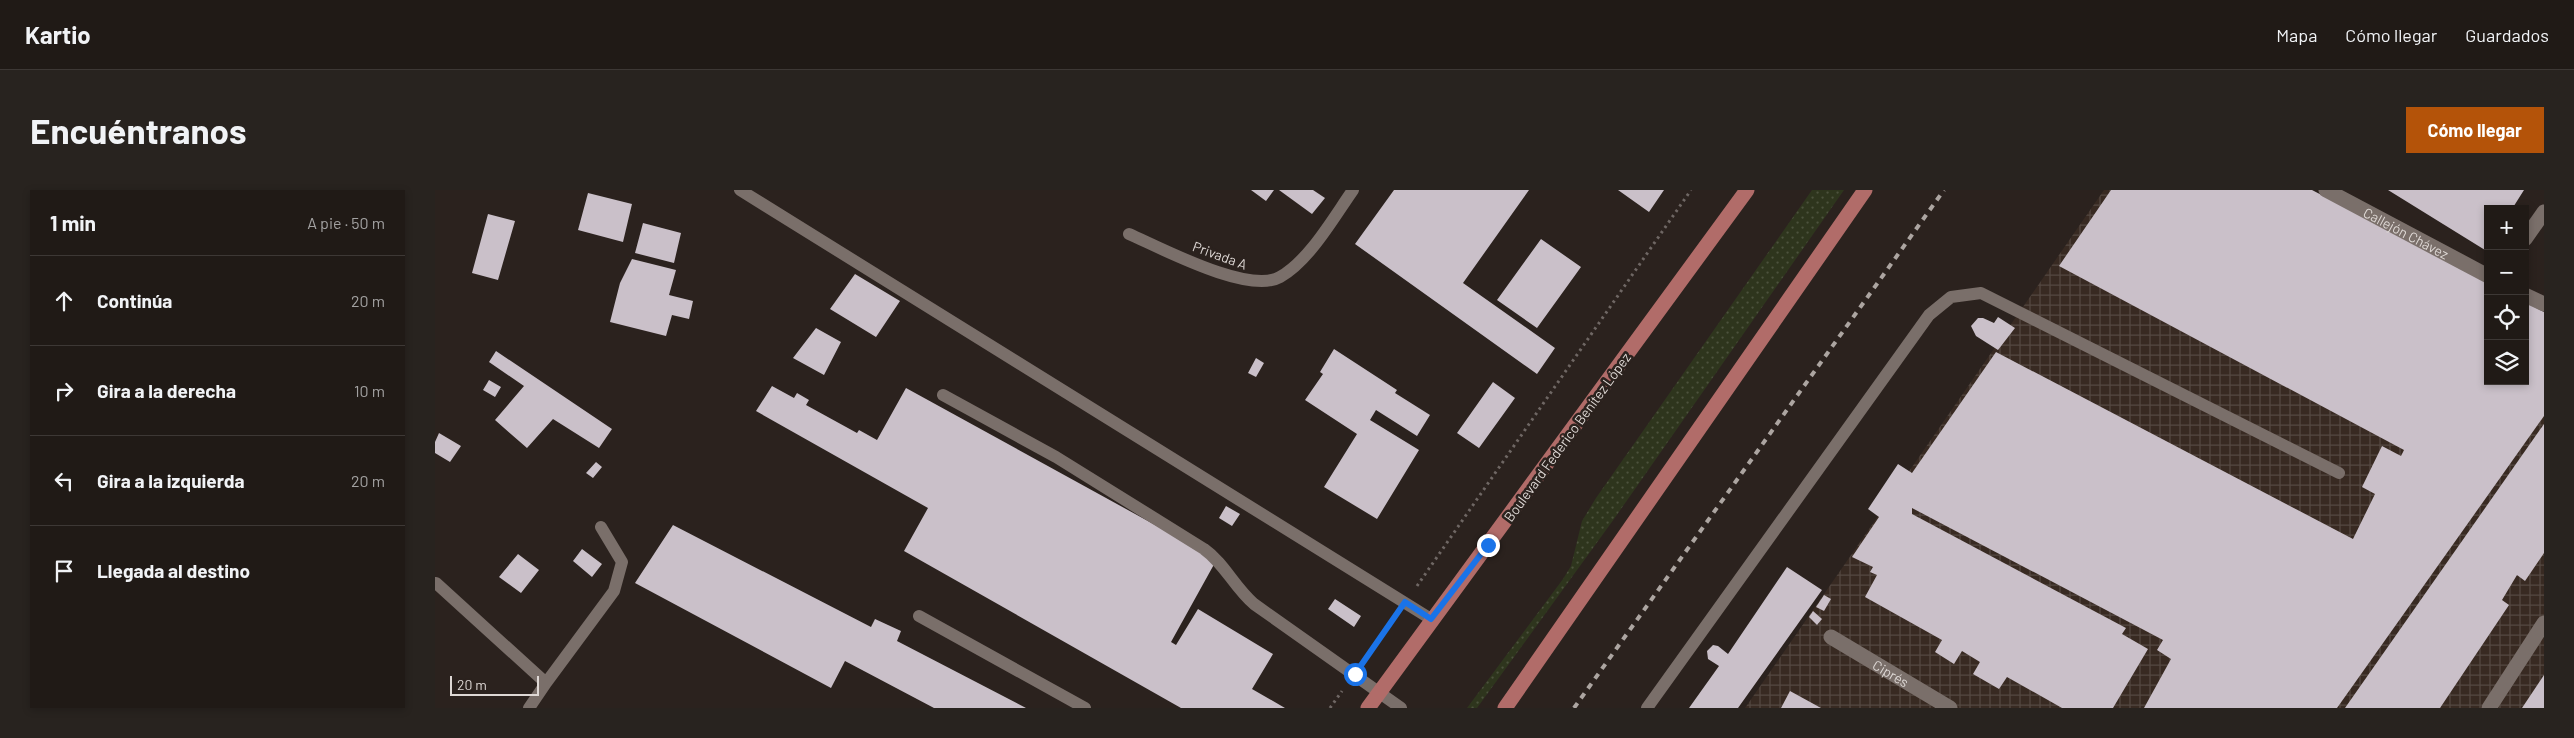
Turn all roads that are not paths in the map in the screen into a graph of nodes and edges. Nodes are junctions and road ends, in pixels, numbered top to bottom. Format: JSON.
{"nodes":[{"id":1,"x":740,"y":190,"type":"edge"},
{"id":2,"x":1353,"y":190,"type":"edge"},
{"id":3,"x":1747,"y":190,"type":"edge"},
{"id":4,"x":1865,"y":190,"type":"edge"},
{"id":5,"x":2326,"y":190,"type":"edge"},
{"id":6,"x":2544,"y":212,"type":"edge"},
{"id":7,"x":2529,"y":233,"type":"edge"},
{"id":8,"x":1129,"y":234,"type":"dead end"},
{"id":9,"x":2484,"y":274,"type":"edge"},
{"id":10,"x":2529,"y":297,"type":"edge"},
{"id":11,"x":2544,"y":304,"type":"edge"},
{"id":12,"x":943,"y":395,"type":"dead end"},
{"id":13,"x":2339,"y":473,"type":"dead end"},
{"id":14,"x":601,"y":527,"type":"dead end"},
{"id":15,"x":436,"y":583,"type":"edge"},
{"id":16,"x":919,"y":616,"type":"dead end"},
{"id":17,"x":1431,"y":619,"type":"junction"},
{"id":18,"x":2544,"y":623,"type":"edge"},
{"id":19,"x":1831,"y":637,"type":"dead end"},
{"id":20,"x":546,"y":683,"type":"junction"},
{"id":21,"x":1379,"y":692,"type":"junction"},
{"id":22,"x":529,"y":708,"type":"edge"},
{"id":23,"x":1085,"y":708,"type":"edge"},
{"id":24,"x":1368,"y":708,"type":"edge"},
{"id":25,"x":1401,"y":708,"type":"edge"},
{"id":26,"x":1505,"y":708,"type":"edge"},
{"id":27,"x":1647,"y":708,"type":"edge"},
{"id":28,"x":1951,"y":708,"type":"edge"},
{"id":29,"x":2489,"y":708,"type":"edge"}],
"edges":[{"from":1,"to":17,"type":"lane"},
{"from":2,"to":8,"type":"lane","name":"Privada A"},
{"from":3,"to":17,"type":"main road","name":"Boulevard Federico Benítez López"},
{"from":4,"to":26,"type":"main road"},
{"from":5,"to":9,"type":"street","name":"Callejón Chávez"},
{"from":6,"to":7,"type":"street"},
{"from":10,"to":11,"type":"street"},
{"from":12,"to":21,"type":"lane"},
{"from":13,"to":27,"type":"lane"},
{"from":14,"to":20,"type":"lane"},
{"from":15,"to":20,"type":"lane"},
{"from":16,"to":23,"type":"lane"},
{"from":17,"to":21,"type":"main road","name":"Boulevard Federico Benítez López"},
{"from":18,"to":29,"type":"street"},
{"from":19,"to":28,"type":"street","name":"Ciprés"},
{"from":20,"to":22,"type":"lane"},
{"from":21,"to":24,"type":"main road","name":"Boulevard Federico Benítez López"},
{"from":21,"to":25,"type":"lane"}]}
